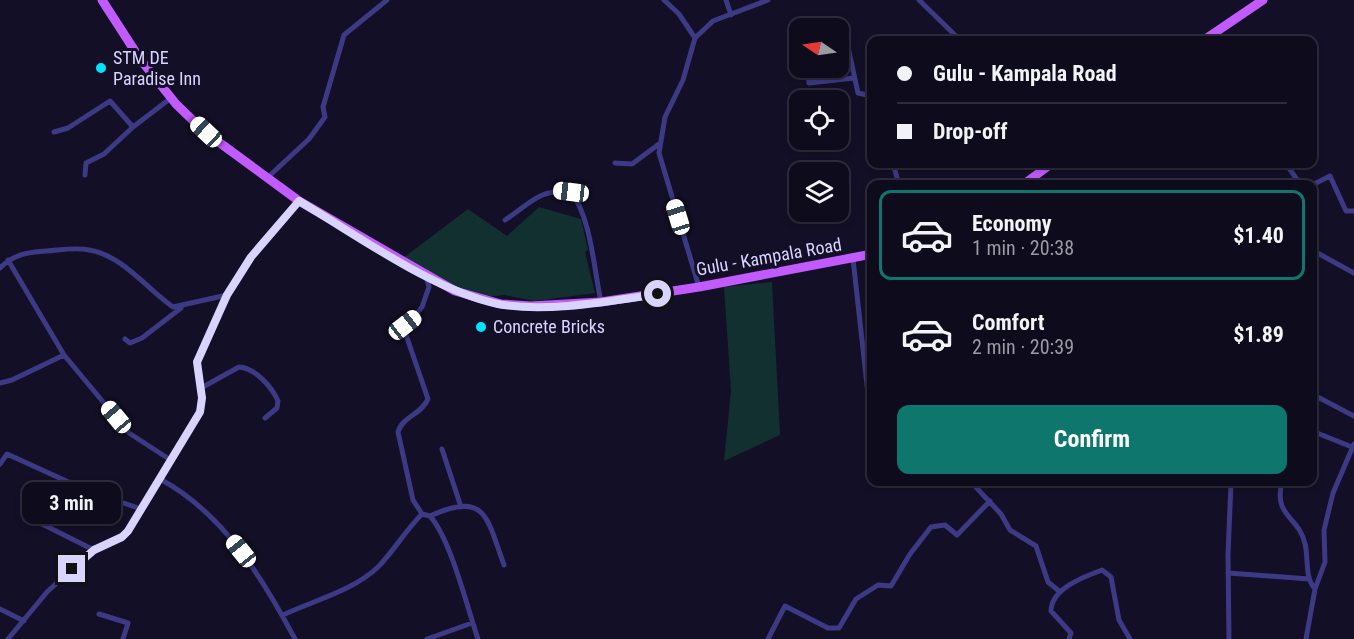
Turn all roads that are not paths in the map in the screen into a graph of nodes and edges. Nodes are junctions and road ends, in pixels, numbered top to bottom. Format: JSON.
{"nodes":[{"id":1,"x":102,"y":0,"type":"edge"},
{"id":2,"x":387,"y":0,"type":"edge"},
{"id":3,"x":664,"y":0,"type":"edge"},
{"id":4,"x":726,"y":0,"type":"edge"},
{"id":5,"x":768,"y":0,"type":"edge"},
{"id":6,"x":919,"y":0,"type":"edge"},
{"id":7,"x":1263,"y":0,"type":"edge"},
{"id":8,"x":731,"y":15,"type":"junction"},
{"id":9,"x":956,"y":36,"type":"edge"},
{"id":10,"x":1210,"y":36,"type":"edge"},
{"id":11,"x":694,"y":38,"type":"junction"},
{"id":12,"x":849,"y":51,"type":"edge"},
{"id":13,"x":809,"y":78,"type":"edge"},
{"id":14,"x":855,"y":78,"type":"junction"},
{"id":15,"x":867,"y":96,"type":"edge"},
{"id":16,"x":171,"y":98,"type":"junction"},
{"id":17,"x":133,"y":127,"type":"junction"},
{"id":18,"x":54,"y":132,"type":"dead end"},
{"id":19,"x":659,"y":144,"type":"junction"},
{"id":20,"x":615,"y":163,"type":"dead end"},
{"id":21,"x":1046,"y":168,"type":"edge"},
{"id":22,"x":1289,"y":168,"type":"dead end"},
{"id":23,"x":85,"y":175,"type":"dead end"},
{"id":24,"x":266,"y":179,"type":"junction"},
{"id":25,"x":1029,"y":180,"type":"edge"},
{"id":26,"x":1297,"y":180,"type":"edge"},
{"id":27,"x":1317,"y":183,"type":"edge"},
{"id":28,"x":299,"y":201,"type":"junction"},
{"id":29,"x":1354,"y":211,"type":"edge"},
{"id":30,"x":505,"y":220,"type":"dead end"},
{"id":31,"x":1317,"y":253,"type":"edge"},
{"id":32,"x":867,"y":255,"type":"edge"},
{"id":33,"x":853,"y":259,"type":"junction"},
{"id":34,"x":8,"y":260,"type":"junction"},
{"id":35,"x":0,"y":268,"type":"edge"},
{"id":36,"x":1354,"y":273,"type":"edge"},
{"id":37,"x":426,"y":276,"type":"junction"},
{"id":38,"x":699,"y":287,"type":"junction"},
{"id":39,"x":227,"y":295,"type":"junction"},
{"id":40,"x":601,"y":302,"type":"junction"},
{"id":41,"x":183,"y":307,"type":"junction"},
{"id":42,"x":125,"y":339,"type":"dead end"},
{"id":43,"x":64,"y":356,"type":"junction"},
{"id":44,"x":0,"y":383,"type":"edge"},
{"id":45,"x":867,"y":385,"type":"edge"},
{"id":46,"x":201,"y":388,"type":"junction"},
{"id":47,"x":1317,"y":397,"type":"edge"},
{"id":48,"x":1354,"y":416,"type":"edge"},
{"id":49,"x":266,"y":418,"type":"dead end"},
{"id":50,"x":1317,"y":433,"type":"edge"},
{"id":51,"x":1353,"y":445,"type":"edge"},
{"id":52,"x":442,"y":449,"type":"dead end"},
{"id":53,"x":169,"y":459,"type":"junction"},
{"id":54,"x":0,"y":464,"type":"edge"},
{"id":55,"x":160,"y":479,"type":"junction"},
{"id":56,"x":975,"y":486,"type":"edge"},
{"id":57,"x":1231,"y":486,"type":"edge"},
{"id":58,"x":1281,"y":486,"type":"edge"},
{"id":59,"x":990,"y":501,"type":"junction"},
{"id":60,"x":460,"y":504,"type":"junction"},
{"id":61,"x":141,"y":509,"type":"junction"},
{"id":62,"x":422,"y":514,"type":"junction"},
{"id":63,"x":430,"y":516,"type":"junction"},
{"id":64,"x":30,"y":518,"type":"dead end"},
{"id":65,"x":94,"y":550,"type":"junction"},
{"id":66,"x":504,"y":565,"type":"dead end"},
{"id":67,"x":1228,"y":573,"type":"junction"},
{"id":68,"x":1309,"y":579,"type":"junction"},
{"id":69,"x":1315,"y":589,"type":"junction"},
{"id":70,"x":1059,"y":591,"type":"junction"},
{"id":71,"x":0,"y":609,"type":"edge"},
{"id":72,"x":99,"y":614,"type":"dead end"},
{"id":73,"x":282,"y":615,"type":"junction"},
{"id":74,"x":24,"y":621,"type":"junction"},
{"id":75,"x":472,"y":623,"type":"junction"},
{"id":76,"x":9,"y":639,"type":"edge"},
{"id":77,"x":123,"y":639,"type":"edge"},
{"id":78,"x":295,"y":639,"type":"edge"},
{"id":79,"x":427,"y":639,"type":"edge"},
{"id":80,"x":478,"y":639,"type":"edge"},
{"id":81,"x":768,"y":639,"type":"edge"},
{"id":82,"x":1070,"y":639,"type":"edge"},
{"id":83,"x":1130,"y":639,"type":"edge"},
{"id":84,"x":1229,"y":639,"type":"edge"},
{"id":85,"x":1306,"y":639,"type":"edge"}],
"edges":[{"from":1,"to":16,"type":"main road","name":"Gulu - Kampala Road"},
{"from":2,"to":24,"type":"street"},
{"from":3,"to":11,"type":"street"},
{"from":4,"to":8,"type":"street"},
{"from":5,"to":8,"type":"street"},
{"from":6,"to":9,"type":"street"},
{"from":7,"to":10,"type":"main road"},
{"from":8,"to":11,"type":"street"},
{"from":11,"to":19,"type":"street"},
{"from":12,"to":14,"type":"street"},
{"from":13,"to":14,"type":"street"},
{"from":14,"to":15,"type":"street"},
{"from":16,"to":17,"type":"street"},
{"from":16,"to":24,"type":"main road","name":"Gulu - Kampala Road"},
{"from":17,"to":18,"type":"street"},
{"from":17,"to":23,"type":"street"},
{"from":19,"to":20,"type":"street"},
{"from":19,"to":38,"type":"street"},
{"from":21,"to":25,"type":"main road"},
{"from":22,"to":26,"type":"street"},
{"from":24,"to":28,"type":"main road","name":"Gulu - Kampala Road"},
{"from":27,"to":29,"type":"street"},
{"from":28,"to":37,"type":"main road","name":"Gulu - Kampala Road"},
{"from":28,"to":39,"type":"street"},
{"from":30,"to":40,"type":"street"},
{"from":31,"to":36,"type":"street"},
{"from":32,"to":33,"type":"main road","name":"Gulu - Kampala Road"},
{"from":33,"to":38,"type":"main road","name":"Gulu - Kampala Road"},
{"from":33,"to":45,"type":"street"},
{"from":34,"to":35,"type":"street"},
{"from":34,"to":41,"type":"street"},
{"from":34,"to":43,"type":"street"},
{"from":37,"to":40,"type":"main road","name":"Gulu - Kampala Road"},
{"from":37,"to":62,"type":"street"},
{"from":38,"to":40,"type":"main road","name":"Gulu - Kampala Road"},
{"from":39,"to":41,"type":"street"},
{"from":39,"to":46,"type":"street"},
{"from":41,"to":42,"type":"street"},
{"from":43,"to":44,"type":"street"},
{"from":43,"to":53,"type":"street"},
{"from":46,"to":49,"type":"street"},
{"from":46,"to":53,"type":"street"},
{"from":47,"to":48,"type":"street"},
{"from":50,"to":51,"type":"street"},
{"from":51,"to":69,"type":"street"},
{"from":52,"to":60,"type":"street"},
{"from":53,"to":55,"type":"street"},
{"from":54,"to":61,"type":"street"},
{"from":55,"to":61,"type":"street"},
{"from":55,"to":73,"type":"street"},
{"from":56,"to":59,"type":"street"},
{"from":57,"to":67,"type":"street"},
{"from":58,"to":68,"type":"street"},
{"from":59,"to":70,"type":"street"},
{"from":59,"to":81,"type":"street"},
{"from":60,"to":63,"type":"street"},
{"from":60,"to":66,"type":"street"},
{"from":61,"to":65,"type":"street"},
{"from":62,"to":63,"type":"street"},
{"from":62,"to":73,"type":"street"},
{"from":63,"to":75,"type":"street"},
{"from":64,"to":65,"type":"street"},
{"from":65,"to":74,"type":"street"},
{"from":67,"to":68,"type":"street"},
{"from":67,"to":84,"type":"street"},
{"from":68,"to":69,"type":"street"},
{"from":69,"to":85,"type":"street"},
{"from":70,"to":82,"type":"street"},
{"from":70,"to":83,"type":"street"},
{"from":71,"to":74,"type":"street"},
{"from":72,"to":77,"type":"street"},
{"from":73,"to":78,"type":"street"},
{"from":74,"to":76,"type":"street"},
{"from":75,"to":79,"type":"street"},
{"from":75,"to":80,"type":"street"}]}
